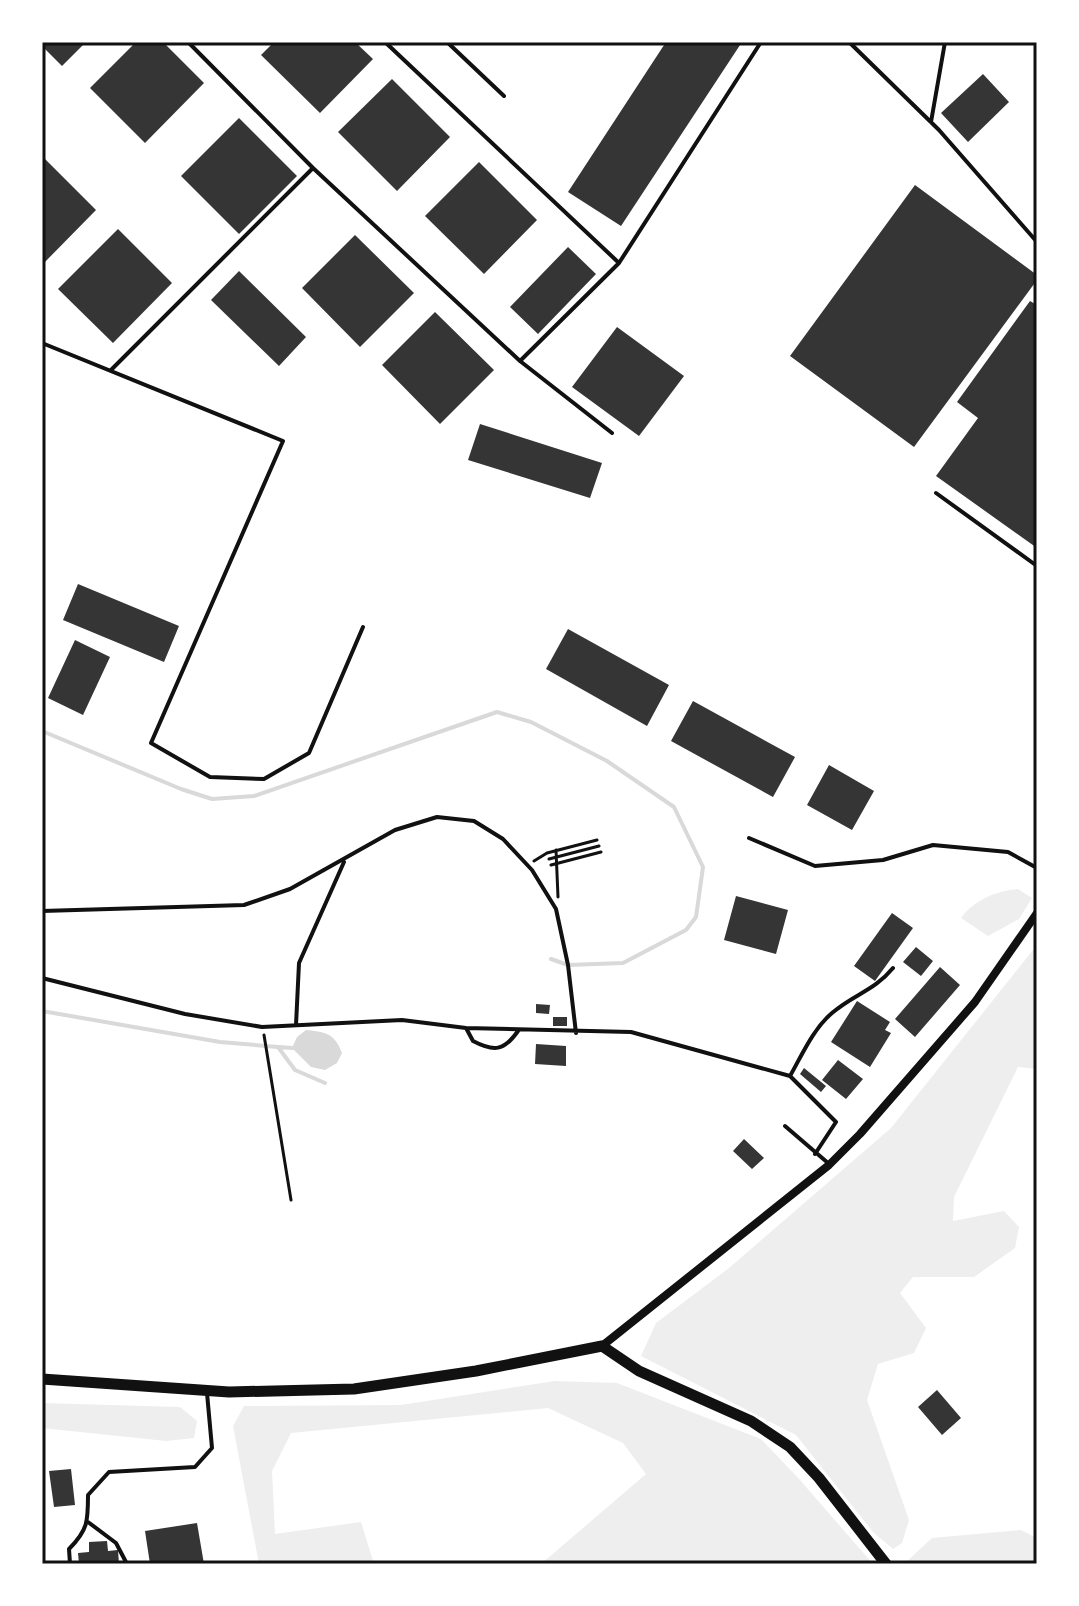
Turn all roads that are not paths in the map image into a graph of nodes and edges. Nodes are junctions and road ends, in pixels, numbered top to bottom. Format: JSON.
{"nodes":[{"id":1,"x":188,"y":42,"type":"edge"},
{"id":2,"x":385,"y":42,"type":"edge"},
{"id":3,"x":447,"y":42,"type":"edge"},
{"id":4,"x":761,"y":42,"type":"edge"},
{"id":5,"x":849,"y":42,"type":"edge"},
{"id":6,"x":945,"y":42,"type":"edge"},
{"id":7,"x":504,"y":96,"type":"dead end"},
{"id":8,"x":931,"y":122,"type":"junction"},
{"id":9,"x":313,"y":168,"type":"junction"},
{"id":10,"x":1037,"y":242,"type":"edge"},
{"id":11,"x":619,"y":263,"type":"junction"},
{"id":12,"x":42,"y":343,"type":"edge"},
{"id":13,"x":520,"y":361,"type":"junction"},
{"id":14,"x":111,"y":370,"type":"junction"},
{"id":15,"x":612,"y":433,"type":"dead end"},
{"id":16,"x":936,"y":493,"type":"dead end"},
{"id":17,"x":1037,"y":566,"type":"edge"},
{"id":18,"x":363,"y":627,"type":"dead end"},
{"id":19,"x":749,"y":838,"type":"dead end"},
{"id":20,"x":345,"y":859,"type":"junction"},
{"id":21,"x":1037,"y":868,"type":"edge"},
{"id":22,"x":42,"y":911,"type":"edge"},
{"id":23,"x":1037,"y":913,"type":"edge"},
{"id":24,"x":893,"y":968,"type":"dead end"},
{"id":25,"x":42,"y":978,"type":"edge"},
{"id":26,"x":296,"y":1025,"type":"junction"},
{"id":27,"x":466,"y":1028,"type":"junction"},
{"id":28,"x":519,"y":1030,"type":"junction"},
{"id":29,"x":576,"y":1033,"type":"junction"},
{"id":30,"x":790,"y":1076,"type":"junction"},
{"id":31,"x":785,"y":1126,"type":"dead end"},
{"id":32,"x":815,"y":1154,"type":"junction"},
{"id":33,"x":829,"y":1165,"type":"junction"},
{"id":34,"x":602,"y":1346,"type":"junction"},
{"id":35,"x":42,"y":1379,"type":"edge"},
{"id":36,"x":207,"y":1390,"type":"junction"},
{"id":37,"x":88,"y":1522,"type":"junction"},
{"id":38,"x":70,"y":1564,"type":"edge"},
{"id":39,"x":127,"y":1564,"type":"edge"},
{"id":40,"x":886,"y":1564,"type":"edge"}],
"edges":[{"from":1,"to":9,"type":"lane"},
{"from":2,"to":11,"type":"lane"},
{"from":3,"to":7,"type":"lane"},
{"from":4,"to":11,"type":"lane"},
{"from":5,"to":8,"type":"lane"},
{"from":6,"to":8,"type":"lane"},
{"from":8,"to":10,"type":"lane"},
{"from":9,"to":13,"type":"lane"},
{"from":9,"to":14,"type":"lane"},
{"from":11,"to":13,"type":"lane"},
{"from":12,"to":14,"type":"lane"},
{"from":13,"to":15,"type":"lane"},
{"from":14,"to":18,"type":"lane"},
{"from":16,"to":17,"type":"lane"},
{"from":19,"to":21,"type":"lane"},
{"from":20,"to":22,"type":"lane"},
{"from":20,"to":26,"type":"lane"},
{"from":20,"to":29,"type":"lane"},
{"from":23,"to":33,"type":"street"},
{"from":24,"to":30,"type":"lane"},
{"from":25,"to":26,"type":"lane"},
{"from":26,"to":27,"type":"lane"},
{"from":27,"to":28,"type":"lane"},
{"from":27,"to":28,"type":"lane"},
{"from":28,"to":29,"type":"lane"},
{"from":29,"to":30,"type":"lane"},
{"from":30,"to":32,"type":"lane"},
{"from":31,"to":32,"type":"lane"},
{"from":32,"to":33,"type":"lane"},
{"from":33,"to":34,"type":"street"},
{"from":34,"to":36,"type":"street"},
{"from":34,"to":40,"type":"street"},
{"from":35,"to":36,"type":"street"},
{"from":36,"to":37,"type":"lane"},
{"from":37,"to":38,"type":"lane"},
{"from":37,"to":39,"type":"lane"}]}
